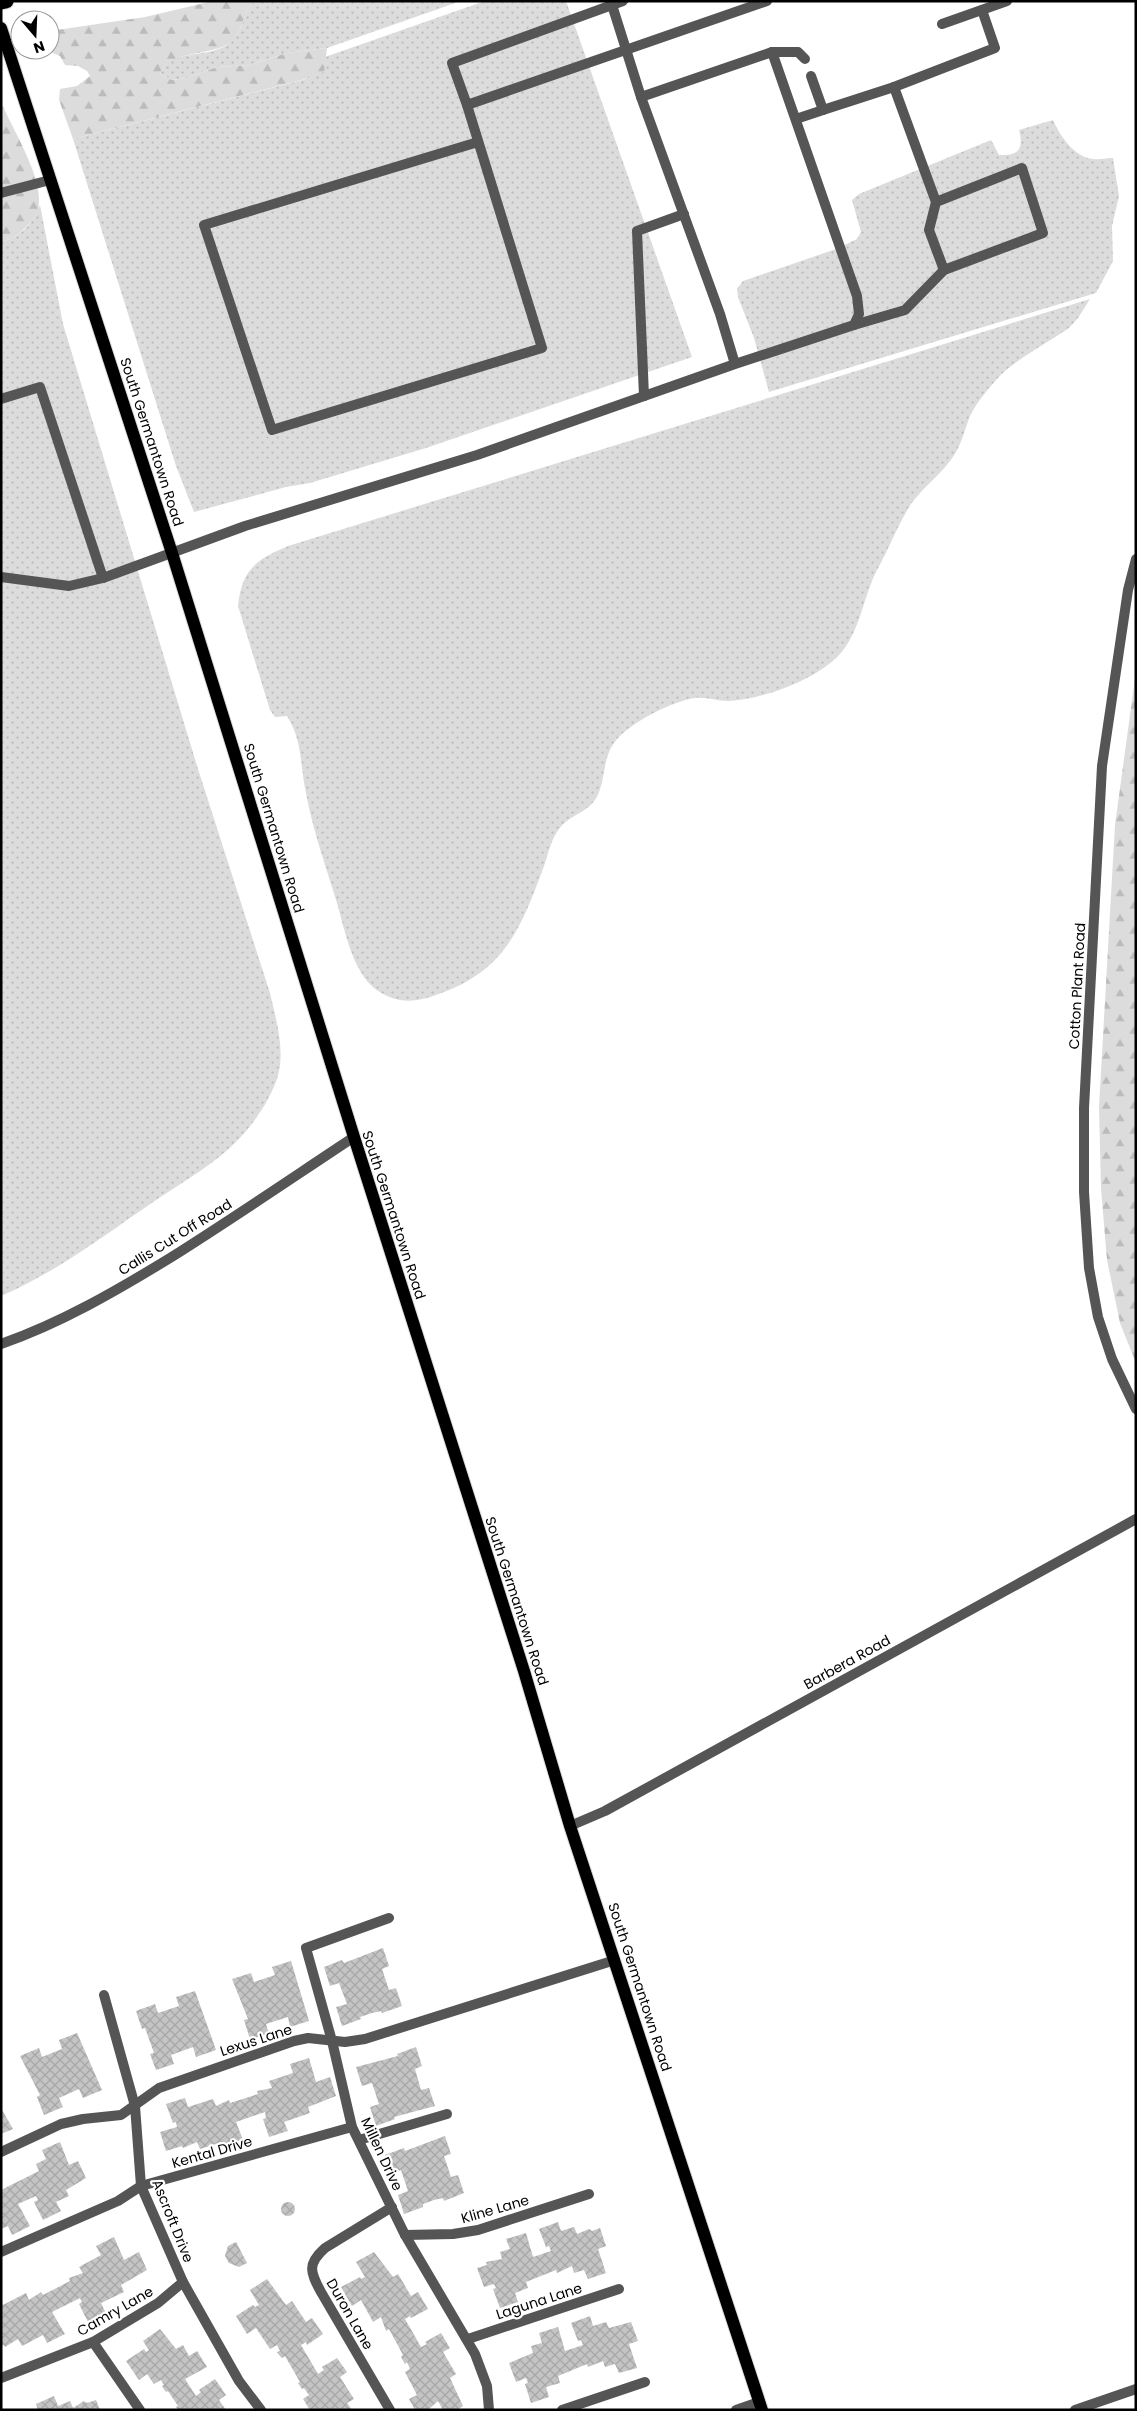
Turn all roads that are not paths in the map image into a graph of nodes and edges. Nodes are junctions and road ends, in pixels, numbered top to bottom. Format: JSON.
{"nodes":[{"id":1,"x":6,"y":1,"type":"edge"},
{"id":2,"x":623,"y":1,"type":"edge"},
{"id":3,"x":767,"y":1,"type":"edge"},
{"id":4,"x":1007,"y":1,"type":"edge"},
{"id":5,"x":1,"y":2,"type":"edge"},
{"id":6,"x":612,"y":5,"type":"junction"},
{"id":7,"x":982,"y":10,"type":"junction"},
{"id":8,"x":942,"y":24,"type":"dead end"},
{"id":9,"x":1,"y":28,"type":"edge"},
{"id":10,"x":625,"y":49,"type":"junction"},
{"id":11,"x":772,"y":52,"type":"junction"},
{"id":12,"x":805,"y":59,"type":"dead end"},
{"id":13,"x":811,"y":76,"type":"dead end"},
{"id":14,"x":894,"y":87,"type":"junction"},
{"id":15,"x":641,"y":97,"type":"junction"},
{"id":16,"x":467,"y":105,"type":"junction"},
{"id":17,"x":823,"y":110,"type":"junction"},
{"id":18,"x":796,"y":119,"type":"junction"},
{"id":19,"x":478,"y":142,"type":"junction"},
{"id":20,"x":50,"y":180,"type":"junction"},
{"id":21,"x":1,"y":193,"type":"edge"},
{"id":22,"x":936,"y":202,"type":"junction"},
{"id":23,"x":684,"y":214,"type":"junction"},
{"id":24,"x":944,"y":270,"type":"junction"},
{"id":25,"x":854,"y":326,"type":"junction"},
{"id":26,"x":736,"y":364,"type":"junction"},
{"id":27,"x":644,"y":396,"type":"junction"},
{"id":28,"x":1,"y":399,"type":"edge"},
{"id":29,"x":172,"y":552,"type":"junction"},
{"id":30,"x":1136,"y":559,"type":"edge"},
{"id":31,"x":1,"y":577,"type":"edge"},
{"id":32,"x":103,"y":578,"type":"junction"},
{"id":33,"x":354,"y":1137,"type":"junction"},
{"id":34,"x":1,"y":1344,"type":"edge"},
{"id":35,"x":1136,"y":1409,"type":"edge"},
{"id":36,"x":1136,"y":1520,"type":"edge"},
{"id":37,"x":570,"y":1826,"type":"junction"},
{"id":38,"x":389,"y":1918,"type":"dead end"},
{"id":39,"x":616,"y":1960,"type":"junction"},
{"id":40,"x":104,"y":1994,"type":"dead end"},
{"id":41,"x":332,"y":2041,"type":"junction"},
{"id":42,"x":135,"y":2106,"type":"junction"},
{"id":43,"x":447,"y":2114,"type":"dead end"},
{"id":44,"x":352,"y":2127,"type":"junction"},
{"id":45,"x":359,"y":2140,"type":"junction"},
{"id":46,"x":1,"y":2152,"type":"edge"},
{"id":47,"x":141,"y":2186,"type":"junction"},
{"id":48,"x":589,"y":2194,"type":"dead end"},
{"id":49,"x":392,"y":2207,"type":"junction"},
{"id":50,"x":405,"y":2234,"type":"junction"},
{"id":51,"x":1,"y":2252,"type":"edge"},
{"id":52,"x":182,"y":2282,"type":"junction"},
{"id":53,"x":619,"y":2289,"type":"dead end"},
{"id":54,"x":468,"y":2339,"type":"junction"},
{"id":55,"x":93,"y":2342,"type":"junction"},
{"id":56,"x":1,"y":2378,"type":"edge"},
{"id":57,"x":645,"y":2382,"type":"dead end"},
{"id":58,"x":1136,"y":2389,"type":"edge"},
{"id":59,"x":761,"y":2406,"type":"edge"},
{"id":60,"x":140,"y":2410,"type":"edge"},
{"id":61,"x":261,"y":2410,"type":"edge"},
{"id":62,"x":390,"y":2410,"type":"edge"},
{"id":63,"x":489,"y":2410,"type":"edge"},
{"id":64,"x":562,"y":2410,"type":"edge"},
{"id":65,"x":736,"y":2410,"type":"edge"},
{"id":66,"x":1075,"y":2410,"type":"edge"}],
"edges":[{"from":1,"to":5,"type":"highway"},
{"from":2,"to":6,"type":"street"},
{"from":3,"to":10,"type":"street"},
{"from":4,"to":7,"type":"street"},
{"from":6,"to":10,"type":"street"},
{"from":6,"to":16,"type":"street"},
{"from":7,"to":8,"type":"street"},
{"from":7,"to":14,"type":"street"},
{"from":9,"to":20,"type":"main road","name":"South Germantown Road"},
{"from":10,"to":15,"type":"street"},
{"from":10,"to":16,"type":"street"},
{"from":11,"to":12,"type":"street"},
{"from":11,"to":15,"type":"street"},
{"from":11,"to":18,"type":"street"},
{"from":13,"to":17,"type":"street"},
{"from":14,"to":17,"type":"street"},
{"from":14,"to":22,"type":"street"},
{"from":15,"to":23,"type":"street"},
{"from":16,"to":19,"type":"street"},
{"from":17,"to":18,"type":"street"},
{"from":18,"to":25,"type":"street"},
{"from":19,"to":19,"type":"street"},
{"from":20,"to":21,"type":"street"},
{"from":20,"to":29,"type":"main road","name":"South Germantown Road"},
{"from":22,"to":24,"type":"street"},
{"from":22,"to":24,"type":"street"},
{"from":23,"to":26,"type":"street"},
{"from":23,"to":27,"type":"street"},
{"from":24,"to":25,"type":"street"},
{"from":25,"to":26,"type":"street"},
{"from":26,"to":27,"type":"street"},
{"from":27,"to":29,"type":"street"},
{"from":28,"to":32,"type":"street"},
{"from":29,"to":32,"type":"street"},
{"from":29,"to":33,"type":"main road","name":"South Germantown Road"},
{"from":30,"to":35,"type":"street","name":"Cotton Plant Road"},
{"from":31,"to":32,"type":"street"},
{"from":33,"to":34,"type":"street","name":"Callis Cut Off Road"},
{"from":33,"to":37,"type":"main road","name":"South Germantown Road"},
{"from":36,"to":37,"type":"street","name":"Barbera Road"},
{"from":37,"to":39,"type":"main road","name":"South Germantown Road"},
{"from":38,"to":41,"type":"street","name":"Millen Drive"},
{"from":39,"to":41,"type":"street","name":"Lexus Lane"},
{"from":39,"to":59,"type":"main road","name":"South Germantown Road"},
{"from":40,"to":42,"type":"street","name":"Ascroft Drive"},
{"from":41,"to":42,"type":"street","name":"Lexus Lane"},
{"from":41,"to":44,"type":"street","name":"Millen Drive"},
{"from":42,"to":46,"type":"street","name":"Lexus Lane"},
{"from":42,"to":47,"type":"street","name":"Ascroft Drive"},
{"from":43,"to":45,"type":"street"},
{"from":44,"to":45,"type":"street","name":"Millen Drive"},
{"from":44,"to":47,"type":"street","name":"Kental Drive"},
{"from":45,"to":49,"type":"street","name":"Millen Drive"},
{"from":47,"to":51,"type":"street","name":"Kental Drive"},
{"from":47,"to":52,"type":"street","name":"Ascroft Drive"},
{"from":48,"to":50,"type":"street","name":"Kline Lane"},
{"from":49,"to":50,"type":"street","name":"Millen Drive"},
{"from":49,"to":62,"type":"street","name":"Duron Lane"},
{"from":50,"to":54,"type":"street","name":"Millen Drive"},
{"from":52,"to":55,"type":"street","name":"Camry Lane"},
{"from":52,"to":61,"type":"street","name":"Ascroft Drive"},
{"from":53,"to":54,"type":"street","name":"Laguna Lane"},
{"from":54,"to":63,"type":"street","name":"Millen Drive"},
{"from":55,"to":56,"type":"street","name":"Camry Lane"},
{"from":55,"to":60,"type":"street"},
{"from":57,"to":64,"type":"street"},
{"from":58,"to":66,"type":"street"},
{"from":59,"to":65,"type":"street"}]}
